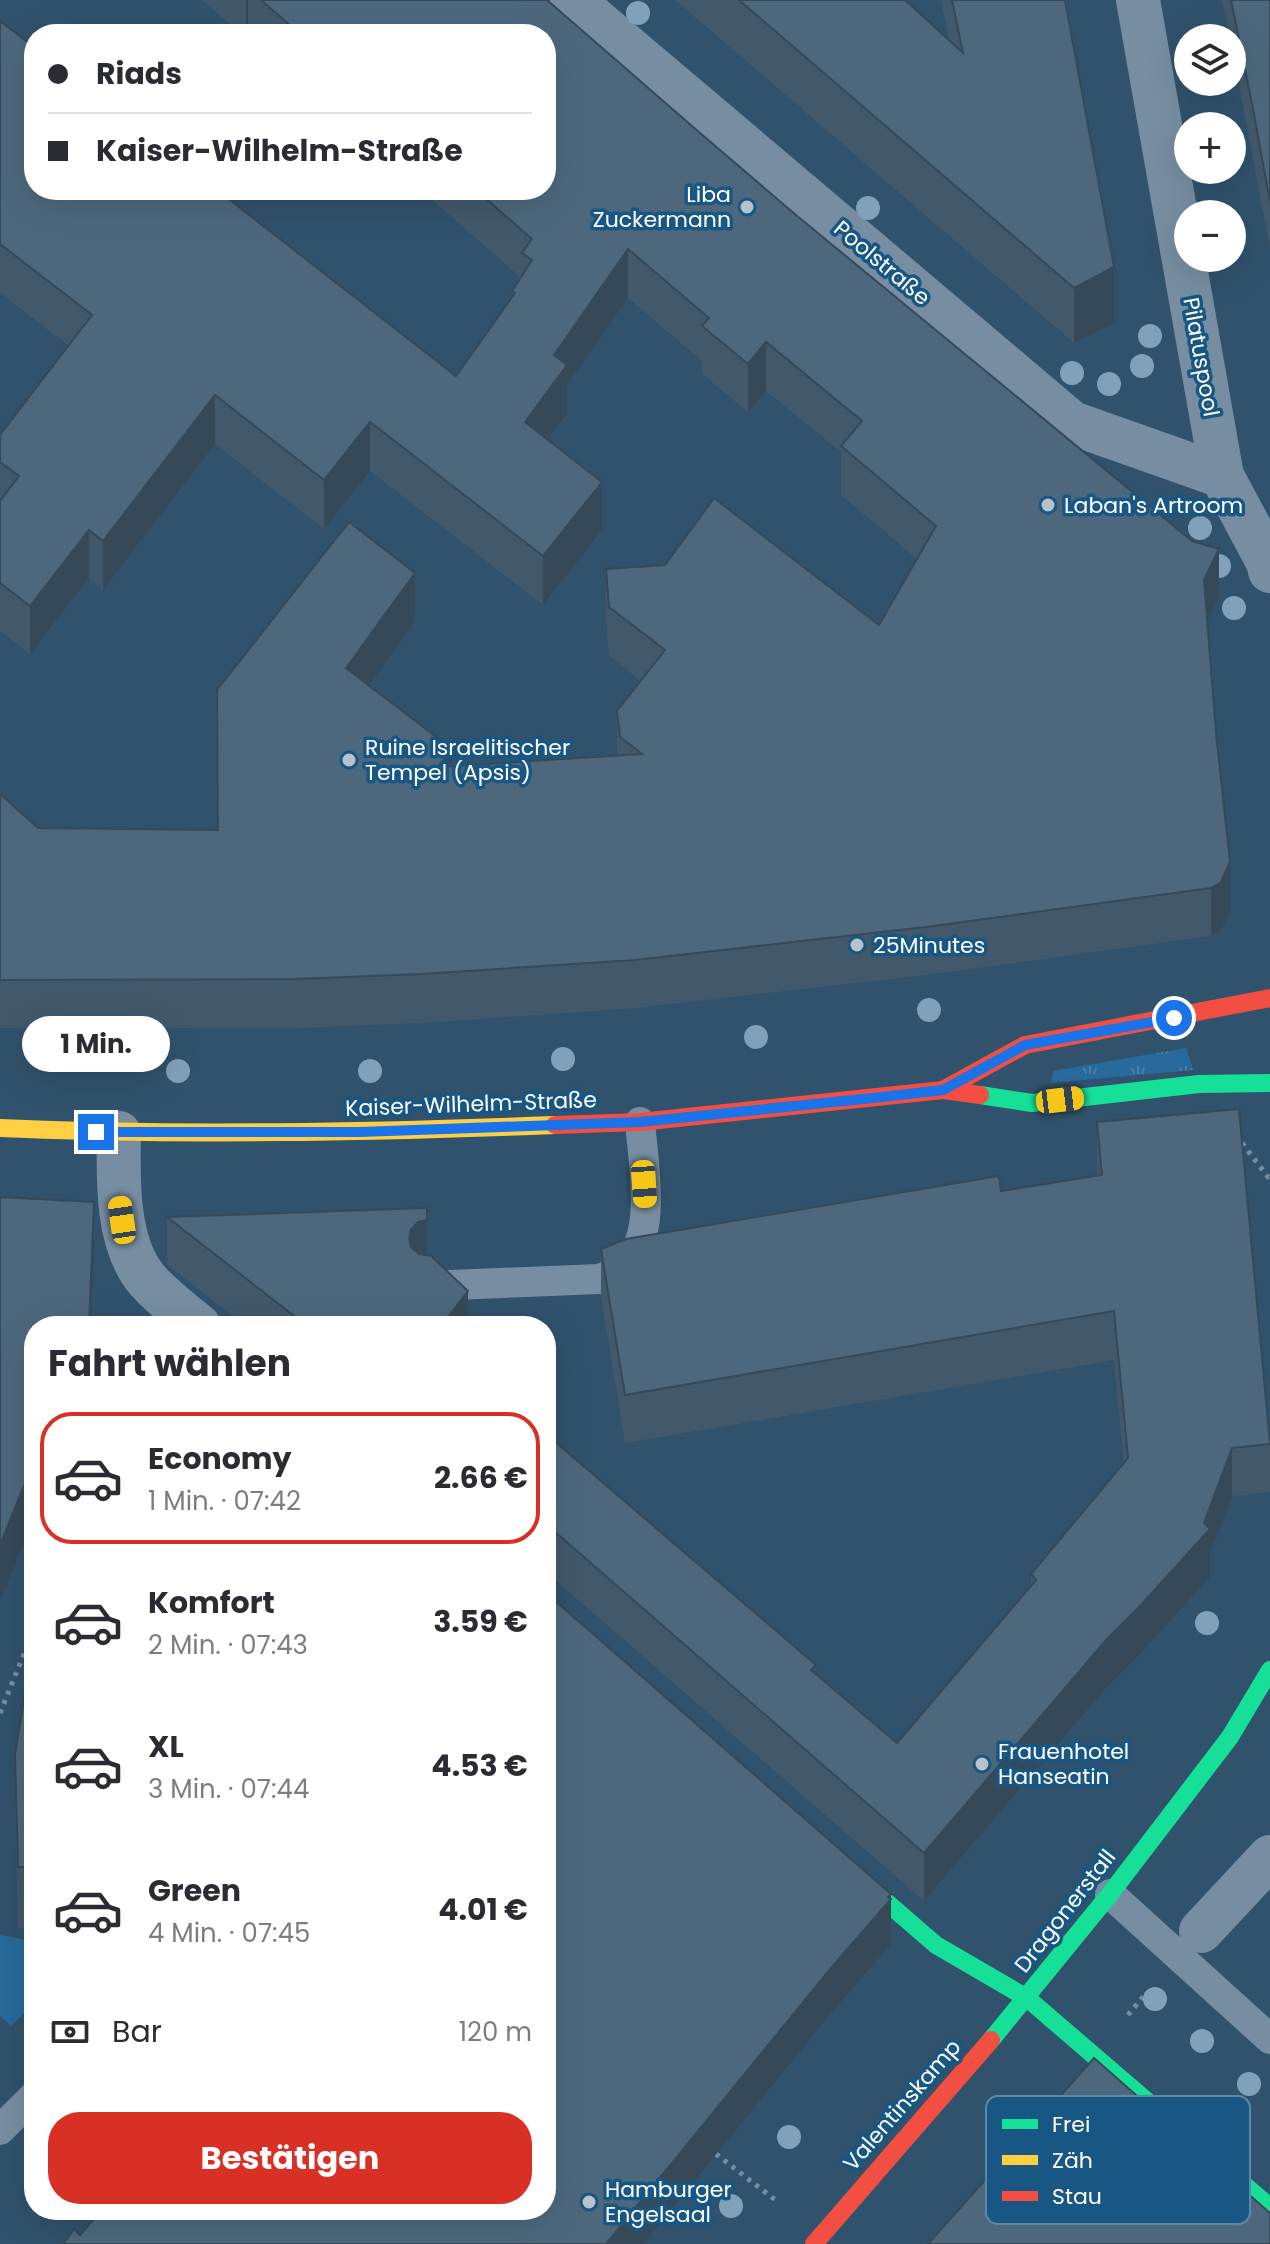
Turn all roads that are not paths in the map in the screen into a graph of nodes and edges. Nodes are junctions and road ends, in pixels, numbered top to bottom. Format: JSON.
{"nodes":[{"id":1,"x":572,"y":0,"type":"edge"},
{"id":2,"x":1138,"y":0,"type":"edge"},
{"id":3,"x":1222,"y":476,"type":"junction"},
{"id":4,"x":1269,"y":565,"type":"edge"},
{"id":5,"x":1270,"y":998,"type":"edge"},
{"id":6,"x":1270,"y":1083,"type":"edge"},
{"id":7,"x":943,"y":1090,"type":"junction"},
{"id":8,"x":640,"y":1122,"type":"junction"},
{"id":9,"x":0,"y":1128,"type":"edge"},
{"id":10,"x":119,"y":1133,"type":"junction"},
{"id":11,"x":427,"y":1286,"type":"edge"},
{"id":12,"x":187,"y":1316,"type":"edge"},
{"id":13,"x":1270,"y":1670,"type":"edge"},
{"id":14,"x":830,"y":1852,"type":"edge"},
{"id":15,"x":1270,"y":1857,"type":"edge"},
{"id":16,"x":1110,"y":1894,"type":"junction"},
{"id":17,"x":1201,"y":1931,"type":"dead end"},
{"id":18,"x":1027,"y":1998,"type":"junction"},
{"id":19,"x":1270,"y":2039,"type":"edge"},
{"id":20,"x":1141,"y":2096,"type":"edge"},
{"id":21,"x":24,"y":2106,"type":"edge"},
{"id":22,"x":0,"y":2130,"type":"edge"},
{"id":23,"x":1250,"y":2190,"type":"edge"},
{"id":24,"x":1270,"y":2207,"type":"edge"},
{"id":25,"x":818,"y":2239,"type":"edge"}],
"edges":[{"from":1,"to":3,"type":"street","name":"Poolstraße"},
{"from":2,"to":3,"type":"street","name":"Pilatuspool"},
{"from":3,"to":4,"type":"street","name":"Pilatuspool"},
{"from":5,"to":7,"type":"main road","name":"Kaiser-Wilhelm-Straße"},
{"from":6,"to":7,"type":"main road","name":"Kaiser-Wilhelm-Straße"},
{"from":7,"to":8,"type":"main road","name":"Kaiser-Wilhelm-Straße"},
{"from":8,"to":10,"type":"main road","name":"Kaiser-Wilhelm-Straße"},
{"from":8,"to":11,"type":"lane"},
{"from":9,"to":10,"type":"main road","name":"Kaiser-Wilhelm-Straße"},
{"from":10,"to":12,"type":"street"},
{"from":13,"to":16,"type":"main road","name":"Dragonerstall"},
{"from":14,"to":18,"type":"main road"},
{"from":15,"to":17,"type":"street"},
{"from":16,"to":18,"type":"main road","name":"Dragonerstall"},
{"from":16,"to":19,"type":"lane"},
{"from":18,"to":20,"type":"main road","name":"Dragonerstall"},
{"from":18,"to":25,"type":"main road","name":"Valentinskamp"},
{"from":21,"to":22,"type":"lane"},
{"from":23,"to":24,"type":"main road","name":"Dragonerstall"}]}
